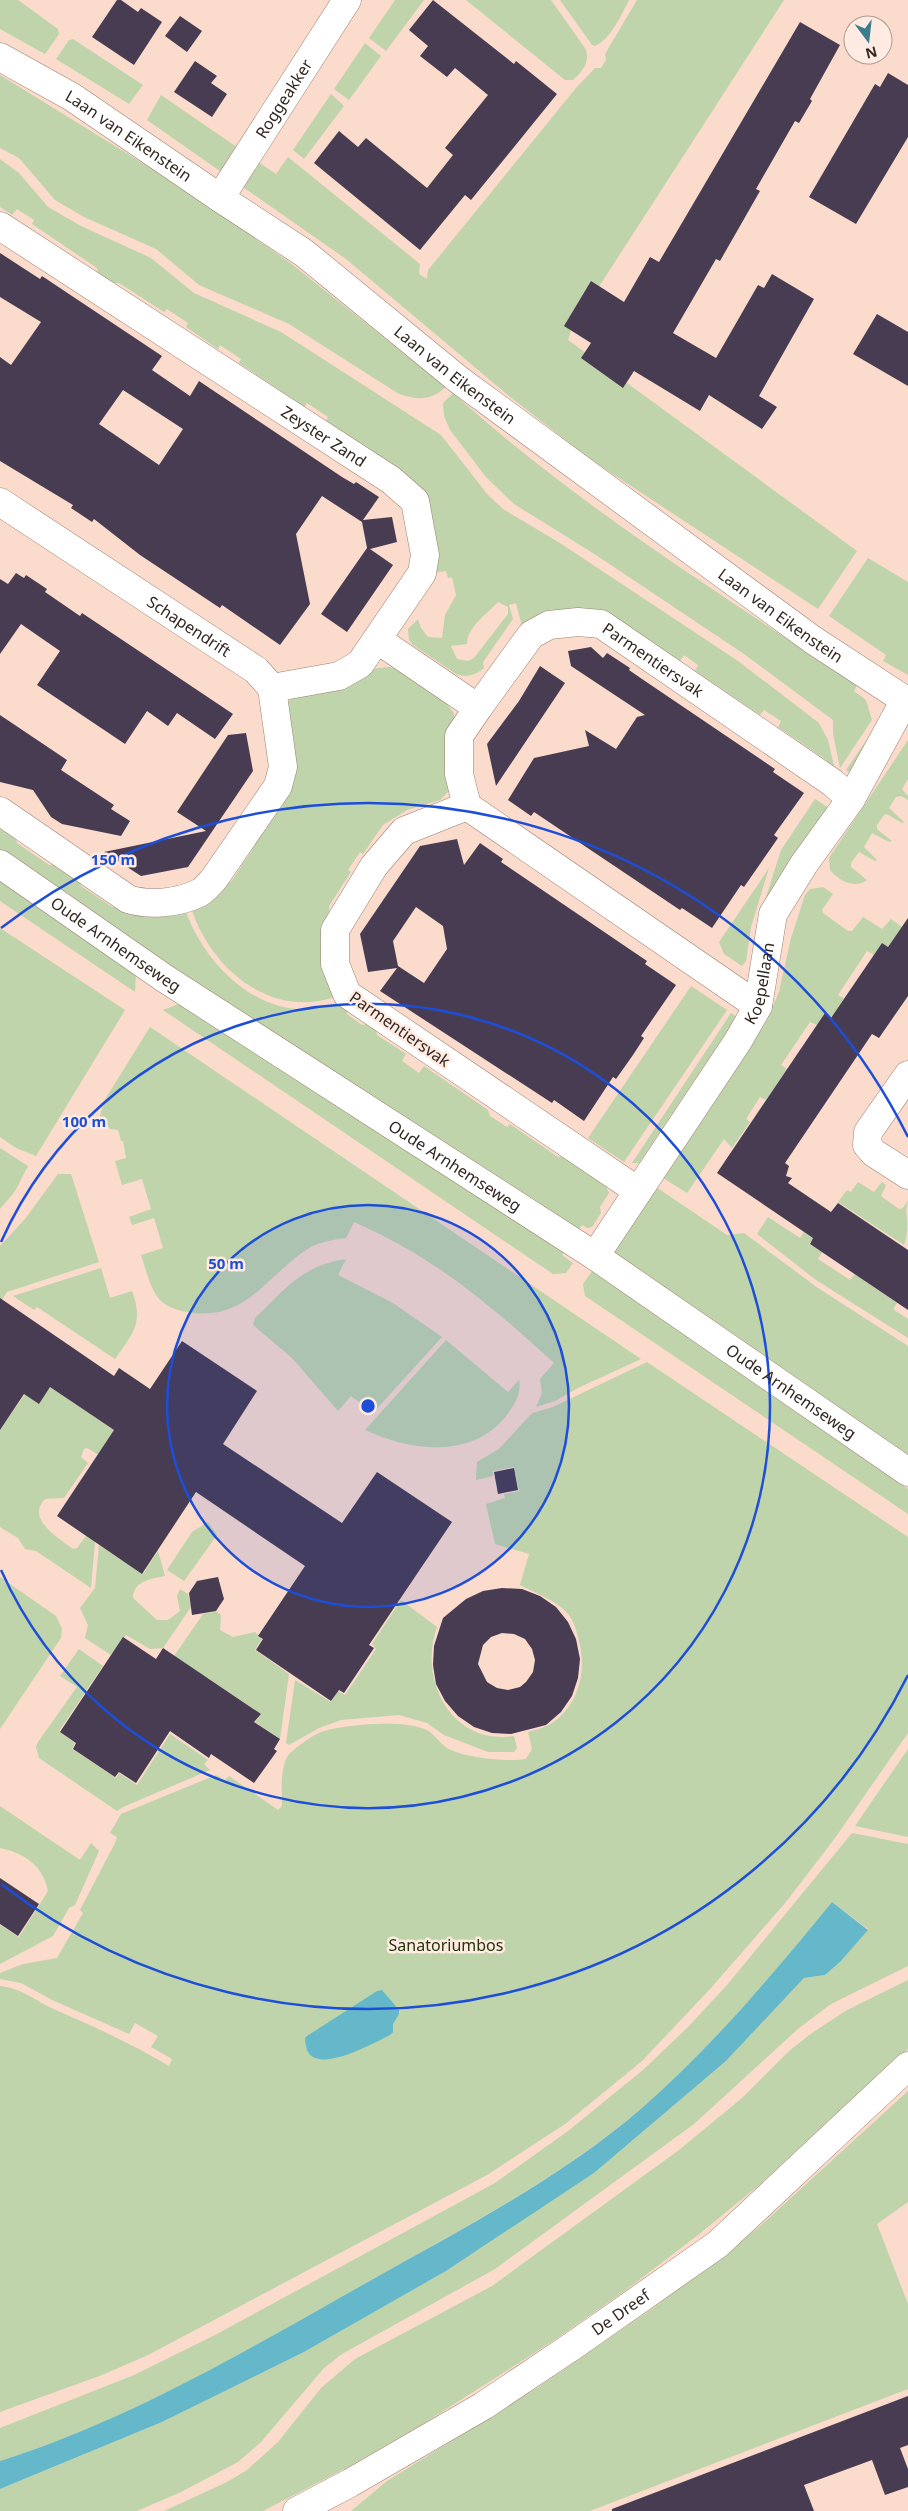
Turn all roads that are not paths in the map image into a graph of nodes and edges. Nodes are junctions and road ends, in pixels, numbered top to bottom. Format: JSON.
{"nodes":[{"id":1,"x":348,"y":0,"type":"edge"},
{"id":2,"x":0,"y":57,"type":"edge"},
{"id":3,"x":220,"y":198,"type":"junction"},
{"id":4,"x":0,"y":226,"type":"edge"},
{"id":5,"x":0,"y":502,"type":"edge"},
{"id":6,"x":378,"y":640,"type":"junction"},
{"id":7,"x":272,"y":688,"type":"junction"},
{"id":8,"x":907,"y":700,"type":"edge"},
{"id":9,"x":478,"y":708,"type":"junction"},
{"id":10,"x":851,"y":799,"type":"junction"},
{"id":11,"x":467,"y":806,"type":"junction"},
{"id":12,"x":0,"y":811,"type":"edge"},
{"id":13,"x":0,"y":864,"type":"edge"},
{"id":14,"x":758,"y":1006,"type":"junction"},
{"id":15,"x":908,"y":1074,"type":"edge"},
{"id":16,"x":908,"y":1175,"type":"edge"},
{"id":17,"x":638,"y":1191,"type":"junction"},
{"id":18,"x":595,"y":1256,"type":"junction"},
{"id":19,"x":908,"y":1472,"type":"edge"},
{"id":20,"x":908,"y":2066,"type":"edge"},
{"id":21,"x":297,"y":2511,"type":"edge"}],
"edges":[{"from":1,"to":3,"type":"street","name":"Roggeakker"},
{"from":2,"to":3,"type":"street","name":"Laan van Eikenstein"},
{"from":3,"to":8,"type":"street","name":"Laan van Eikenstein"},
{"from":4,"to":6,"type":"street","name":"Zeyster Zand"},
{"from":5,"to":7,"type":"street","name":"Schapendrift"},
{"from":6,"to":7,"type":"street"},
{"from":6,"to":9,"type":"street"},
{"from":7,"to":12,"type":"street"},
{"from":8,"to":10,"type":"street","name":"Koepellaan"},
{"from":9,"to":10,"type":"street","name":"Parmentiersvak"},
{"from":9,"to":11,"type":"street","name":"Parmentiersvak"},
{"from":10,"to":14,"type":"street","name":"Koepellaan"},
{"from":11,"to":14,"type":"street"},
{"from":11,"to":17,"type":"street","name":"Parmentiersvak"},
{"from":13,"to":18,"type":"street","name":"Oude Arnhemseweg"},
{"from":14,"to":17,"type":"street","name":"Koepellaan"},
{"from":15,"to":16,"type":"street"},
{"from":17,"to":18,"type":"street","name":"Koepellaan"},
{"from":18,"to":19,"type":"street","name":"Oude Arnhemseweg"},
{"from":20,"to":21,"type":"street","name":"De Dreef"}]}
